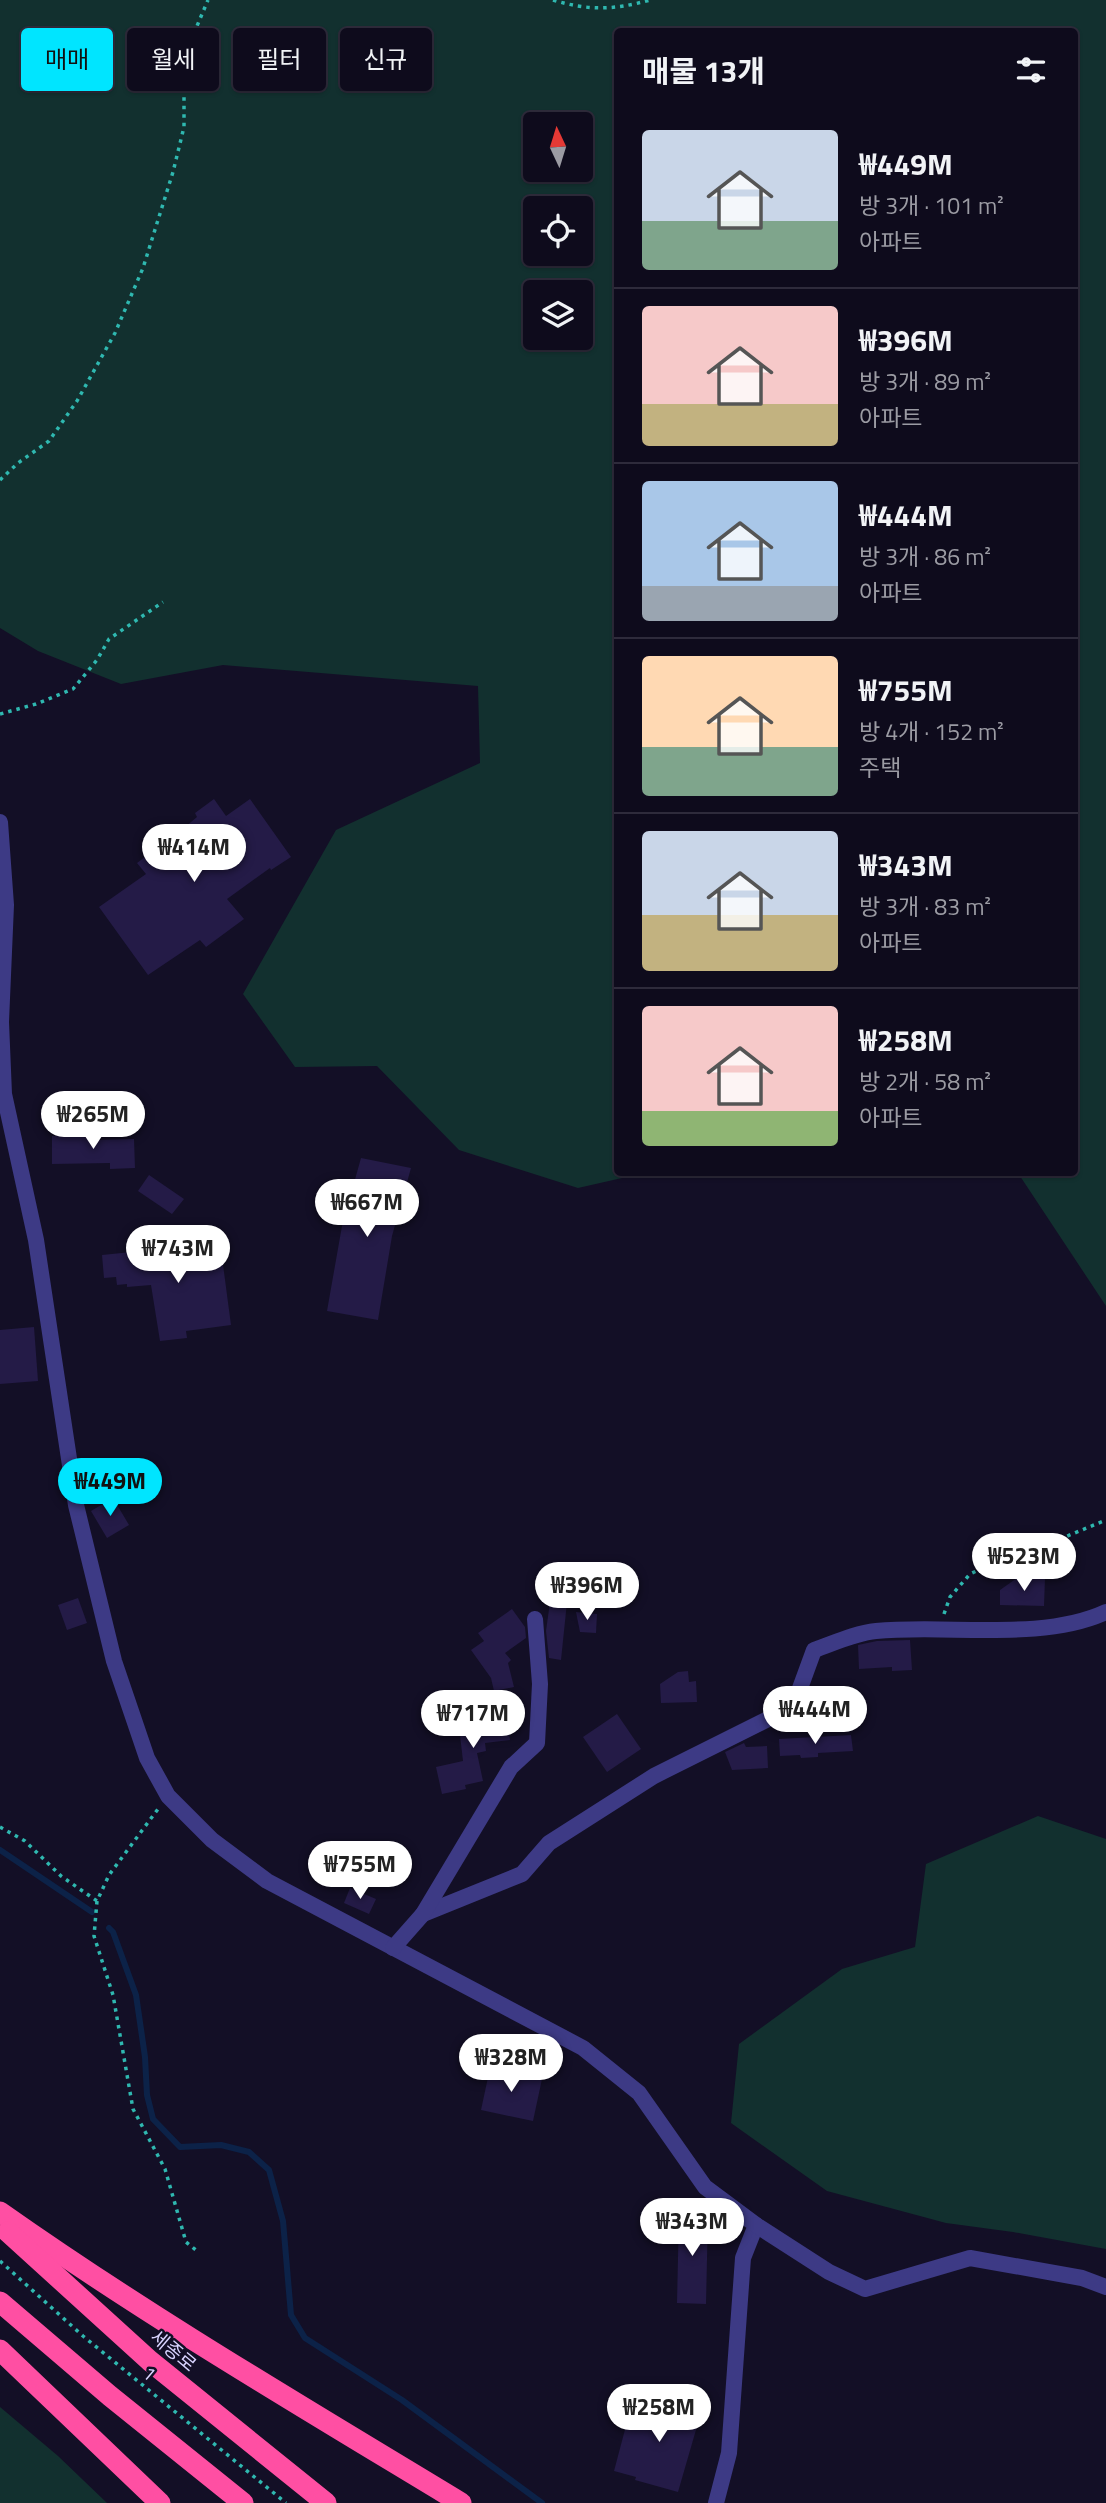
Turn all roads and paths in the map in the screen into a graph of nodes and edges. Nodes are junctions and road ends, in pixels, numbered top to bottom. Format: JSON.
{"nodes":[{"id":1,"x":208,"y":0,"type":"edge"},
{"id":2,"x":553,"y":0,"type":"edge"},
{"id":3,"x":650,"y":0,"type":"edge"},
{"id":4,"x":0,"y":480,"type":"edge"},
{"id":5,"x":163,"y":602,"type":"dead end"},
{"id":6,"x":0,"y":714,"type":"edge"},
{"id":7,"x":0,"y":822,"type":"edge"},
{"id":8,"x":1106,"y":1520,"type":"edge"},
{"id":9,"x":1106,"y":1612,"type":"edge"},
{"id":10,"x":535,"y":1619,"type":"dead end"},
{"id":11,"x":938,"y":1629,"type":"junction"},
{"id":12,"x":167,"y":1796,"type":"junction"},
{"id":13,"x":0,"y":1827,"type":"edge"},
{"id":14,"x":97,"y":1901,"type":"junction"},
{"id":15,"x":423,"y":1914,"type":"junction"},
{"id":16,"x":393,"y":1948,"type":"junction"},
{"id":17,"x":0,"y":2212,"type":"edge"},
{"id":18,"x":0,"y":2224,"type":"edge"},
{"id":19,"x":756,"y":2225,"type":"junction"},
{"id":20,"x":197,"y":2251,"type":"dead end"},
{"id":21,"x":0,"y":2261,"type":"edge"},
{"id":22,"x":1106,"y":2287,"type":"edge"},
{"id":23,"x":0,"y":2302,"type":"edge"},
{"id":24,"x":0,"y":2350,"type":"edge"},
{"id":25,"x":160,"y":2503,"type":"edge"},
{"id":26,"x":243,"y":2503,"type":"edge"},
{"id":27,"x":286,"y":2503,"type":"edge"},
{"id":28,"x":326,"y":2503,"type":"edge"},
{"id":29,"x":461,"y":2503,"type":"edge"},
{"id":30,"x":716,"y":2503,"type":"edge"}],
"edges":[{"from":1,"to":4,"type":"path"},
{"from":2,"to":3,"type":"path"},
{"from":5,"to":6,"type":"path"},
{"from":7,"to":12,"type":"street"},
{"from":8,"to":11,"type":"path"},
{"from":9,"to":11,"type":"street"},
{"from":10,"to":15,"type":"street"},
{"from":11,"to":15,"type":"street"},
{"from":12,"to":14,"type":"path"},
{"from":12,"to":16,"type":"street"},
{"from":13,"to":14,"type":"path"},
{"from":14,"to":20,"type":"path"},
{"from":15,"to":16,"type":"street"},
{"from":16,"to":19,"type":"street"},
{"from":17,"to":29,"type":"highway"},
{"from":18,"to":28,"type":"highway","name":"세종로"},
{"from":19,"to":22,"type":"street"},
{"from":19,"to":30,"type":"street"},
{"from":21,"to":27,"type":"path","name":"1"},
{"from":23,"to":26,"type":"highway"},
{"from":24,"to":25,"type":"highway"}]}
